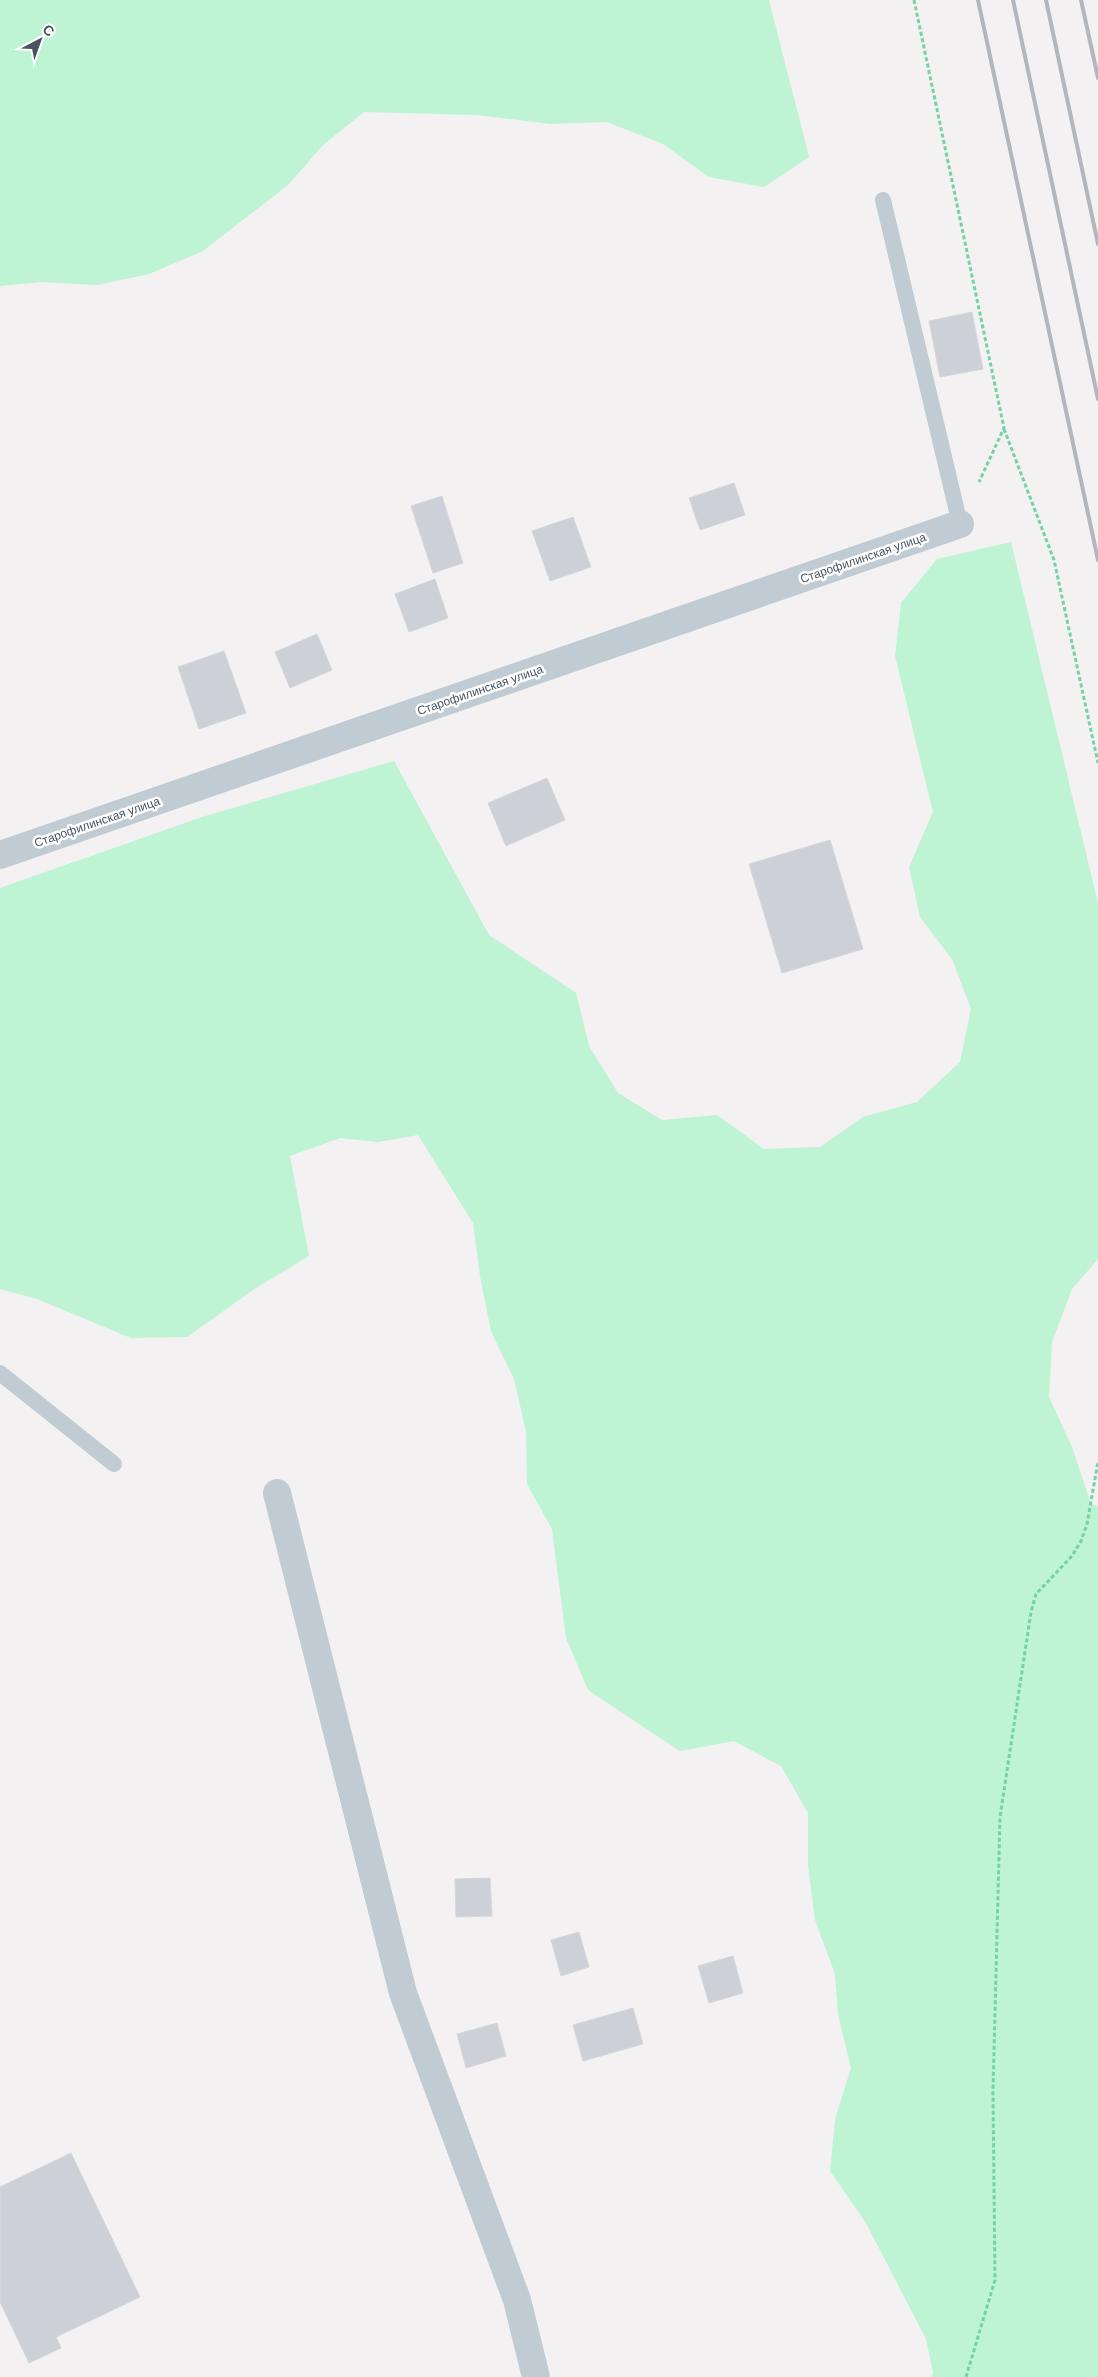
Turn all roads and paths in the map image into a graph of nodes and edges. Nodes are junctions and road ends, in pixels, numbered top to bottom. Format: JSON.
{"nodes":[{"id":1,"x":914,"y":0,"type":"edge"},
{"id":2,"x":883,"y":200,"type":"dead end"},
{"id":3,"x":1004,"y":428,"type":"junction"},
{"id":4,"x":960,"y":524,"type":"junction"},
{"id":5,"x":1098,"y":763,"type":"edge"},
{"id":6,"x":0,"y":855,"type":"edge"},
{"id":7,"x":0,"y":1373,"type":"edge"},
{"id":8,"x":1098,"y":1462,"type":"edge"},
{"id":9,"x":114,"y":1464,"type":"dead end"},
{"id":10,"x":277,"y":1493,"type":"dead end"},
{"id":11,"x":536,"y":2377,"type":"edge"},
{"id":12,"x":966,"y":2377,"type":"edge"}],
"edges":[{"from":1,"to":3,"type":"path"},
{"from":2,"to":4,"type":"lane"},
{"from":3,"to":4,"type":"path"},
{"from":3,"to":5,"type":"path"},
{"from":4,"to":6,"type":"street","name":"Старофилинская улица"},
{"from":7,"to":9,"type":"lane"},
{"from":8,"to":12,"type":"path"},
{"from":10,"to":11,"type":"street"}]}
